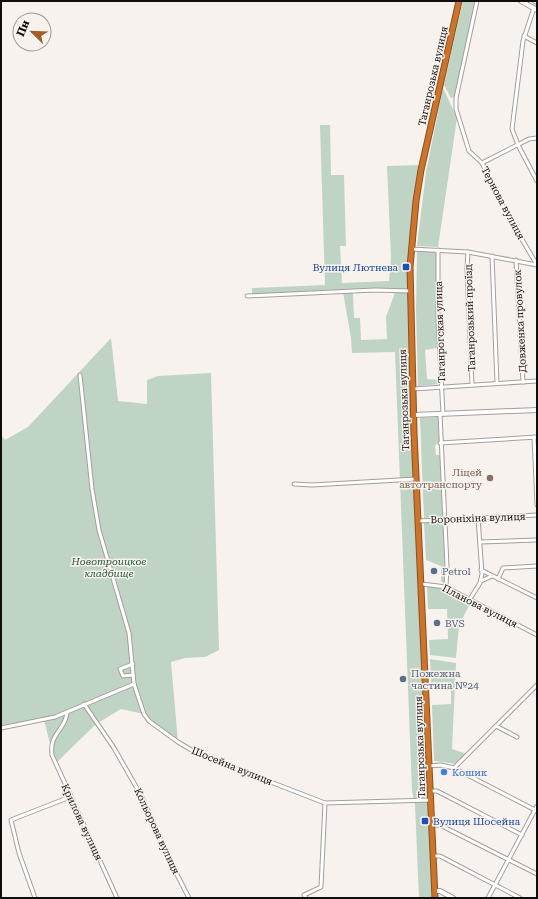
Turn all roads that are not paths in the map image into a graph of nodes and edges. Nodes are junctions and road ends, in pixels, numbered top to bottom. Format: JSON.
{"nodes":[{"id":1,"x":459,"y":1,"type":"edge"},
{"id":2,"x":477,"y":1,"type":"edge"},
{"id":3,"x":521,"y":1,"type":"edge"},
{"id":4,"x":536,"y":2,"type":"edge"},
{"id":5,"x":536,"y":9,"type":"edge"},
{"id":6,"x":524,"y":36,"type":"junction"},
{"id":7,"x":537,"y":43,"type":"edge"},
{"id":8,"x":537,"y":138,"type":"edge"},
{"id":9,"x":518,"y":145,"type":"junction"},
{"id":10,"x":482,"y":163,"type":"junction"},
{"id":11,"x":537,"y":181,"type":"edge"},
{"id":12,"x":411,"y":249,"type":"junction"},
{"id":13,"x":438,"y":250,"type":"junction"},
{"id":14,"x":468,"y":252,"type":"junction"},
{"id":15,"x":492,"y":256,"type":"junction"},
{"id":16,"x":516,"y":260,"type":"junction"},
{"id":17,"x":537,"y":265,"type":"edge"},
{"id":18,"x":410,"y":291,"type":"junction"},
{"id":19,"x":247,"y":296,"type":"dead end"},
{"id":20,"x":80,"y":375,"type":"dead end"},
{"id":21,"x":537,"y":381,"type":"edge"},
{"id":22,"x":523,"y":382,"type":"junction"},
{"id":23,"x":497,"y":383,"type":"junction"},
{"id":24,"x":472,"y":384,"type":"junction"},
{"id":25,"x":442,"y":387,"type":"junction"},
{"id":26,"x":413,"y":389,"type":"junction"},
{"id":27,"x":537,"y":410,"type":"edge"},
{"id":28,"x":441,"y":414,"type":"junction"},
{"id":29,"x":414,"y":415,"type":"junction"},
{"id":30,"x":536,"y":437,"type":"edge"},
{"id":31,"x":440,"y":443,"type":"junction"},
{"id":32,"x":536,"y":463,"type":"edge"},
{"id":33,"x":417,"y":479,"type":"junction"},
{"id":34,"x":294,"y":484,"type":"dead end"},
{"id":35,"x":537,"y":488,"type":"edge"},
{"id":36,"x":537,"y":505,"type":"edge"},
{"id":37,"x":537,"y":515,"type":"edge"},
{"id":38,"x":478,"y":518,"type":"junction"},
{"id":39,"x":445,"y":520,"type":"junction"},
{"id":40,"x":419,"y":521,"type":"junction"},
{"id":41,"x":537,"y":540,"type":"edge"},
{"id":42,"x":480,"y":542,"type":"junction"},
{"id":43,"x":537,"y":566,"type":"edge"},
{"id":44,"x":481,"y":570,"type":"junction"},
{"id":45,"x":492,"y":576,"type":"junction"},
{"id":46,"x":498,"y":579,"type":"junction"},
{"id":47,"x":480,"y":583,"type":"junction"},
{"id":48,"x":422,"y":584,"type":"junction"},
{"id":49,"x":446,"y":587,"type":"junction"},
{"id":50,"x":537,"y":598,"type":"edge"},
{"id":51,"x":470,"y":599,"type":"junction"},
{"id":52,"x":537,"y":635,"type":"edge"},
{"id":53,"x":133,"y":664,"type":"junction"},
{"id":54,"x":133,"y":675,"type":"junction"},
{"id":55,"x":134,"y":684,"type":"junction"},
{"id":56,"x":536,"y":686,"type":"edge"},
{"id":57,"x":84,"y":704,"type":"junction"},
{"id":58,"x":67,"y":713,"type":"junction"},
{"id":59,"x":496,"y":726,"type":"junction"},
{"id":60,"x":1,"y":728,"type":"edge"},
{"id":61,"x":517,"y":737,"type":"dead end"},
{"id":62,"x":429,"y":766,"type":"junction"},
{"id":63,"x":454,"y":768,"type":"junction"},
{"id":64,"x":433,"y":791,"type":"junction"},
{"id":65,"x":70,"y":797,"type":"junction"},
{"id":66,"x":430,"y":800,"type":"junction"},
{"id":67,"x":325,"y":803,"type":"junction"},
{"id":68,"x":537,"y":806,"type":"edge"},
{"id":69,"x":536,"y":811,"type":"edge"},
{"id":70,"x":432,"y":824,"type":"junction"},
{"id":71,"x":522,"y":835,"type":"junction"},
{"id":72,"x":433,"y":856,"type":"junction"},
{"id":73,"x":509,"y":859,"type":"junction"},
{"id":74,"x":537,"y":874,"type":"edge"},
{"id":75,"x":495,"y":885,"type":"junction"},
{"id":76,"x":435,"y":891,"type":"junction"},
{"id":77,"x":35,"y":898,"type":"edge"},
{"id":78,"x":117,"y":898,"type":"edge"},
{"id":79,"x":189,"y":898,"type":"edge"},
{"id":80,"x":306,"y":898,"type":"edge"},
{"id":81,"x":435,"y":898,"type":"edge"},
{"id":82,"x":453,"y":898,"type":"edge"},
{"id":83,"x":488,"y":898,"type":"edge"},
{"id":84,"x":520,"y":898,"type":"edge"}],
"edges":[{"from":1,"to":12,"type":"highway","name":"Таганрозька вулиця"},
{"from":2,"to":10,"type":"street","name":"Тернова вулиця"},
{"from":3,"to":5,"type":"street"},
{"from":4,"to":5,"type":"street"},
{"from":5,"to":6,"type":"street"},
{"from":6,"to":7,"type":"street"},
{"from":6,"to":9,"type":"street"},
{"from":8,"to":9,"type":"street"},
{"from":9,"to":10,"type":"street"},
{"from":9,"to":11,"type":"street"},
{"from":10,"to":17,"type":"street","name":"Тернова вулиця"},
{"from":12,"to":13,"type":"street"},
{"from":12,"to":18,"type":"highway","name":"Таганрозька вулиця"},
{"from":13,"to":14,"type":"street"},
{"from":13,"to":25,"type":"street","name":"Таганрогская улица"},
{"from":14,"to":15,"type":"street"},
{"from":14,"to":24,"type":"street","name":"Таганрозький проїзд"},
{"from":15,"to":16,"type":"street"},
{"from":15,"to":23,"type":"street"},
{"from":16,"to":17,"type":"street"},
{"from":16,"to":22,"type":"street","name":"Довженка провулок"},
{"from":18,"to":19,"type":"street"},
{"from":18,"to":26,"type":"highway","name":"Таганрозька вулиця"},
{"from":20,"to":53,"type":"street","name":"Шосейна вулиця"},
{"from":21,"to":22,"type":"street"},
{"from":22,"to":23,"type":"street"},
{"from":23,"to":24,"type":"street"},
{"from":24,"to":25,"type":"street"},
{"from":25,"to":26,"type":"street"},
{"from":25,"to":28,"type":"street","name":"Таганрогская улица"},
{"from":26,"to":29,"type":"highway","name":"Таганрозька вулиця"},
{"from":27,"to":28,"type":"street"},
{"from":28,"to":29,"type":"street"},
{"from":28,"to":31,"type":"street","name":"Таганрогская улица"},
{"from":29,"to":33,"type":"highway","name":"Таганрозька вулиця"},
{"from":30,"to":31,"type":"street"},
{"from":30,"to":32,"type":"street"},
{"from":31,"to":39,"type":"street","name":"Таганрогская улица"},
{"from":32,"to":35,"type":"street"},
{"from":33,"to":34,"type":"street"},
{"from":33,"to":40,"type":"highway","name":"Таганрозька вулиця"},
{"from":35,"to":36,"type":"street"},
{"from":37,"to":38,"type":"street","name":"Вороніхіна вулиця"},
{"from":38,"to":39,"type":"street","name":"Вороніхіна вулиця"},
{"from":38,"to":42,"type":"street"},
{"from":39,"to":40,"type":"street","name":"Вороніхіна вулиця"},
{"from":39,"to":49,"type":"street","name":"Таганрогская улица"},
{"from":40,"to":48,"type":"highway","name":"Таганрозька вулиця"},
{"from":41,"to":42,"type":"street"},
{"from":42,"to":44,"type":"street"},
{"from":43,"to":46,"type":"street"},
{"from":44,"to":45,"type":"street"},
{"from":44,"to":47,"type":"street"},
{"from":45,"to":46,"type":"street"},
{"from":45,"to":47,"type":"street"},
{"from":46,"to":50,"type":"street"},
{"from":47,"to":51,"type":"street"},
{"from":48,"to":49,"type":"street","name":"Планова вулиця"},
{"from":48,"to":62,"type":"highway","name":"Таганрозька вулиця"},
{"from":49,"to":51,"type":"street","name":"Планова вулиця"},
{"from":51,"to":52,"type":"street","name":"Планова вулиця"},
{"from":53,"to":54,"type":"street","name":"Шосейна вулиця"},
{"from":53,"to":54,"type":"street"},
{"from":54,"to":55,"type":"street","name":"Шосейна вулиця"},
{"from":55,"to":57,"type":"street"},
{"from":55,"to":67,"type":"street","name":"Шосейна вулиця"},
{"from":56,"to":59,"type":"street"},
{"from":57,"to":58,"type":"street"},
{"from":57,"to":79,"type":"street","name":"Кольорова вулиця"},
{"from":58,"to":60,"type":"street"},
{"from":58,"to":65,"type":"street","name":"Крилова вулиця"},
{"from":59,"to":61,"type":"street"},
{"from":59,"to":63,"type":"street"},
{"from":62,"to":63,"type":"street"},
{"from":62,"to":64,"type":"highway","name":"Таганрозька вулиця"},
{"from":63,"to":69,"type":"street"},
{"from":64,"to":66,"type":"highway","name":"Таганрозька вулиця"},
{"from":64,"to":71,"type":"street"},
{"from":65,"to":77,"type":"street"},
{"from":65,"to":78,"type":"street","name":"Крилова вулиця"},
{"from":66,"to":67,"type":"street","name":"Шосейна вулиця"},
{"from":66,"to":70,"type":"highway","name":"Таганрозька вулиця"},
{"from":67,"to":80,"type":"street"},
{"from":68,"to":69,"type":"street"},
{"from":69,"to":71,"type":"street"},
{"from":70,"to":72,"type":"highway","name":"Таганрозька вулиця"},
{"from":70,"to":73,"type":"street"},
{"from":71,"to":73,"type":"street"},
{"from":72,"to":75,"type":"street"},
{"from":72,"to":76,"type":"highway","name":"Таганрозька вулиця"},
{"from":73,"to":74,"type":"street"},
{"from":73,"to":75,"type":"street"},
{"from":75,"to":83,"type":"street"},
{"from":75,"to":84,"type":"street"},
{"from":76,"to":81,"type":"highway","name":"Таганрозька вулиця"},
{"from":76,"to":82,"type":"street"}]}
